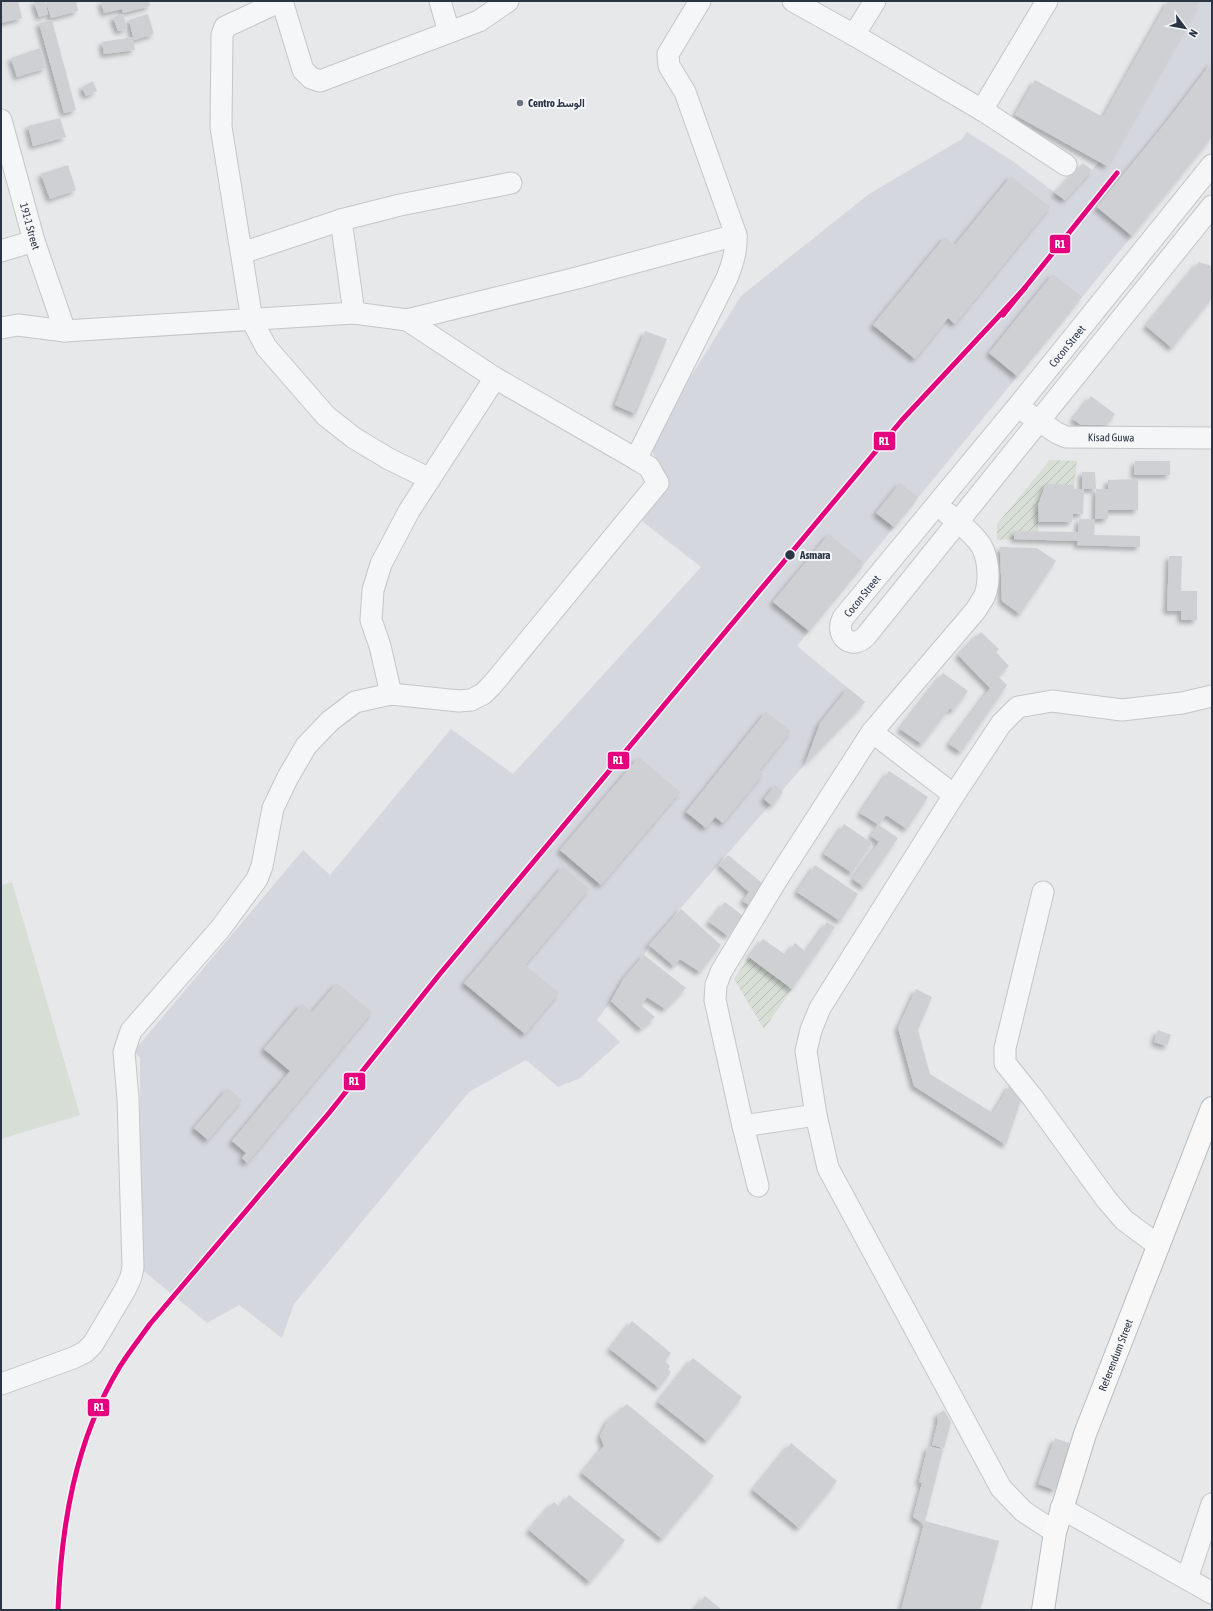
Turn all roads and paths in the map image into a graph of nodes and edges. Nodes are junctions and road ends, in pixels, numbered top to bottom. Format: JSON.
{"nodes":[{"id":1,"x":281,"y":1,"type":"edge"},
{"id":2,"x":440,"y":1,"type":"edge"},
{"id":3,"x":508,"y":1,"type":"edge"},
{"id":4,"x":700,"y":1,"type":"edge"},
{"id":5,"x":793,"y":1,"type":"edge"},
{"id":6,"x":875,"y":1,"type":"edge"},
{"id":7,"x":1047,"y":1,"type":"edge"},
{"id":8,"x":449,"y":32,"type":"junction"},
{"id":9,"x":854,"y":35,"type":"junction"},
{"id":10,"x":982,"y":110,"type":"junction"},
{"id":11,"x":1,"y":120,"type":"edge"},
{"id":12,"x":1066,"y":165,"type":"dead end"},
{"id":13,"x":1212,"y":165,"type":"edge"},
{"id":14,"x":511,"y":183,"type":"dead end"},
{"id":15,"x":1184,"y":200,"type":"junction"},
{"id":16,"x":1210,"y":214,"type":"edge"},
{"id":17,"x":341,"y":220,"type":"junction"},
{"id":18,"x":736,"y":234,"type":"junction"},
{"id":19,"x":34,"y":241,"type":"junction"},
{"id":20,"x":1,"y":251,"type":"edge"},
{"id":21,"x":242,"y":253,"type":"junction"},
{"id":22,"x":354,"y":313,"type":"junction"},
{"id":23,"x":252,"y":320,"type":"junction"},
{"id":24,"x":407,"y":320,"type":"junction"},
{"id":25,"x":1,"y":328,"type":"edge"},
{"id":26,"x":65,"y":331,"type":"junction"},
{"id":27,"x":495,"y":378,"type":"junction"},
{"id":28,"x":1018,"y":406,"type":"junction"},
{"id":29,"x":1039,"y":421,"type":"junction"},
{"id":30,"x":1212,"y":438,"type":"edge"},
{"id":31,"x":636,"y":459,"type":"junction"},
{"id":32,"x":430,"y":479,"type":"junction"},
{"id":33,"x":937,"y":505,"type":"junction"},
{"id":34,"x":958,"y":522,"type":"junction"},
{"id":35,"x":391,"y":694,"type":"junction"},
{"id":36,"x":1212,"y":696,"type":"edge"},
{"id":37,"x":872,"y":732,"type":"junction"},
{"id":38,"x":954,"y":795,"type":"junction"},
{"id":39,"x":1043,"y":892,"type":"dead end"},
{"id":40,"x":1212,"y":1108,"type":"edge"},
{"id":41,"x":816,"y":1115,"type":"junction"},
{"id":42,"x":743,"y":1126,"type":"junction"},
{"id":43,"x":758,"y":1186,"type":"dead end"},
{"id":44,"x":1159,"y":1246,"type":"junction"},
{"id":45,"x":1,"y":1384,"type":"edge"},
{"id":46,"x":1212,"y":1504,"type":"edge"},
{"id":47,"x":1061,"y":1508,"type":"junction"},
{"id":48,"x":1055,"y":1532,"type":"junction"},
{"id":49,"x":1187,"y":1579,"type":"junction"},
{"id":50,"x":1212,"y":1593,"type":"edge"},
{"id":51,"x":1043,"y":1610,"type":"edge"}],
"edges":[{"from":1,"to":8,"type":"street"},
{"from":1,"to":21,"type":"street"},
{"from":2,"to":8,"type":"street"},
{"from":3,"to":8,"type":"street"},
{"from":4,"to":18,"type":"street"},
{"from":5,"to":9,"type":"street"},
{"from":6,"to":9,"type":"street"},
{"from":7,"to":10,"type":"street"},
{"from":9,"to":10,"type":"street"},
{"from":10,"to":12,"type":"street"},
{"from":11,"to":19,"type":"street","name":"191-1 Street"},
{"from":13,"to":15,"type":"street","name":"Cocon Street"},
{"from":14,"to":17,"type":"street"},
{"from":15,"to":16,"type":"street"},
{"from":15,"to":28,"type":"street","name":"Cocon Street"},
{"from":16,"to":29,"type":"street","name":"Cocon Street"},
{"from":17,"to":21,"type":"street"},
{"from":17,"to":22,"type":"street"},
{"from":18,"to":24,"type":"street"},
{"from":18,"to":31,"type":"street"},
{"from":19,"to":20,"type":"street"},
{"from":19,"to":26,"type":"street","name":"191-1 Street"},
{"from":21,"to":23,"type":"street"},
{"from":22,"to":23,"type":"street"},
{"from":22,"to":24,"type":"street"},
{"from":23,"to":26,"type":"street"},
{"from":23,"to":32,"type":"street"},
{"from":24,"to":27,"type":"street"},
{"from":25,"to":26,"type":"street"},
{"from":27,"to":31,"type":"street"},
{"from":27,"to":32,"type":"street"},
{"from":28,"to":29,"type":"street","name":"Kisad Guwa"},
{"from":28,"to":33,"type":"street","name":"Cocon Street"},
{"from":29,"to":30,"type":"street","name":"Kisad Guwa"},
{"from":29,"to":34,"type":"street","name":"Cocon Street"},
{"from":31,"to":35,"type":"street"},
{"from":32,"to":35,"type":"street"},
{"from":33,"to":34,"type":"street"},
{"from":33,"to":34,"type":"street","name":"Cocon Street"},
{"from":34,"to":37,"type":"street"},
{"from":35,"to":45,"type":"street"},
{"from":36,"to":38,"type":"street"},
{"from":37,"to":38,"type":"street"},
{"from":37,"to":42,"type":"street"},
{"from":38,"to":41,"type":"street"},
{"from":39,"to":44,"type":"street"},
{"from":40,"to":44,"type":"highway","name":"Referendum Street"},
{"from":41,"to":42,"type":"street"},
{"from":41,"to":48,"type":"street"},
{"from":42,"to":43,"type":"street"},
{"from":44,"to":47,"type":"highway","name":"Referendum Street"},
{"from":46,"to":49,"type":"street"},
{"from":47,"to":48,"type":"highway","name":"Referendum Street"},
{"from":47,"to":49,"type":"street"},
{"from":48,"to":51,"type":"highway","name":"Referendum Street"},
{"from":49,"to":50,"type":"street"}]}
